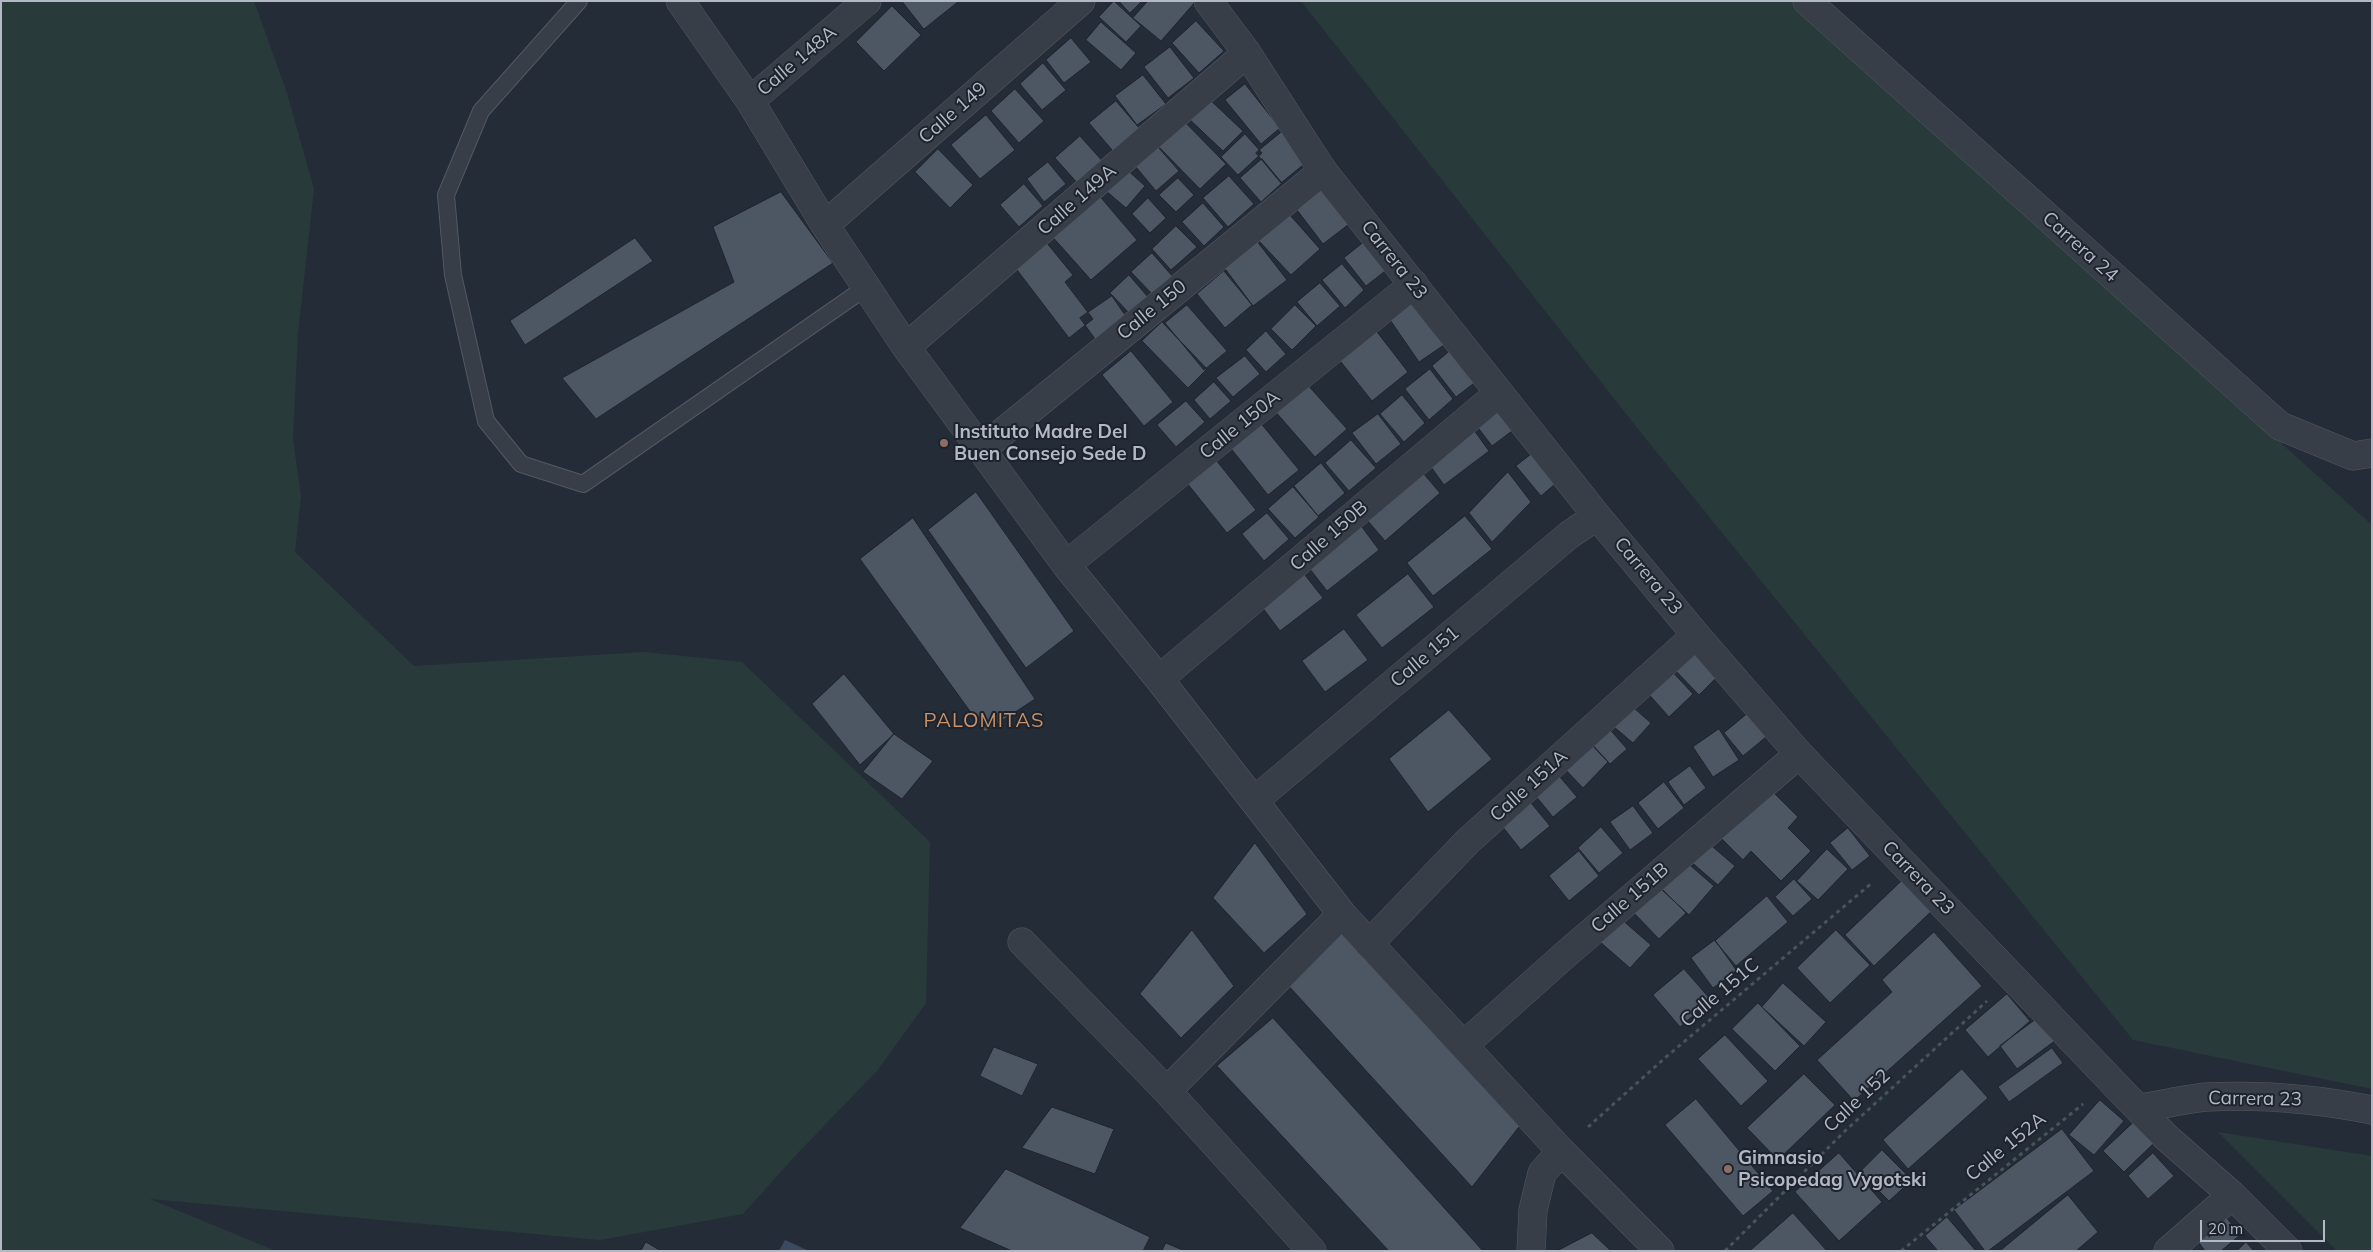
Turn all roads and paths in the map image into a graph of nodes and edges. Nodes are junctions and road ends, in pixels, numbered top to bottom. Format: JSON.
{"nodes":[{"id":1,"x":579,"y":1,"type":"edge"},
{"id":2,"x":680,"y":1,"type":"edge"},
{"id":3,"x":867,"y":1,"type":"edge"},
{"id":4,"x":1081,"y":1,"type":"edge"},
{"id":5,"x":1208,"y":1,"type":"edge"},
{"id":6,"x":1807,"y":1,"type":"edge"},
{"id":7,"x":1247,"y":53,"type":"junction"},
{"id":8,"x":750,"y":101,"type":"junction"},
{"id":9,"x":1323,"y":170,"type":"junction"},
{"id":10,"x":826,"y":225,"type":"junction"},
{"id":11,"x":1414,"y":284,"type":"junction"},
{"id":12,"x":868,"y":286,"type":"junction"},
{"id":13,"x":906,"y":347,"type":"junction"},
{"id":14,"x":1499,"y":393,"type":"junction"},
{"id":15,"x":982,"y":449,"type":"junction"},
{"id":16,"x":2372,"y":454,"type":"edge"},
{"id":17,"x":1597,"y":516,"type":"junction"},
{"id":18,"x":1066,"y":565,"type":"junction"},
{"id":19,"x":1696,"y":635,"type":"junction"},
{"id":20,"x":1159,"y":679,"type":"junction"},
{"id":21,"x":1799,"y":754,"type":"junction"},
{"id":22,"x":1254,"y":801,"type":"junction"},
{"id":23,"x":1899,"y":858,"type":"junction"},
{"id":24,"x":1342,"y":914,"type":"junction"},
{"id":25,"x":1022,"y":942,"type":"dead end"},
{"id":26,"x":1369,"y":944,"type":"junction"},
{"id":27,"x":2012,"y":977,"type":"junction"},
{"id":28,"x":1464,"y":1045,"type":"junction"},
{"id":29,"x":1167,"y":1091,"type":"junction"},
{"id":30,"x":2089,"y":1102,"type":"dead end"},
{"id":31,"x":2139,"y":1108,"type":"junction"},
{"id":32,"x":2372,"y":1110,"type":"edge"},
{"id":33,"x":1561,"y":1151,"type":"junction"},
{"id":34,"x":2232,"y":1195,"type":"junction"},
{"id":35,"x":1312,"y":1251,"type":"edge"},
{"id":36,"x":1531,"y":1251,"type":"edge"},
{"id":37,"x":1660,"y":1251,"type":"edge"},
{"id":38,"x":1725,"y":1251,"type":"edge"},
{"id":39,"x":1901,"y":1251,"type":"edge"},
{"id":40,"x":2168,"y":1251,"type":"edge"},
{"id":41,"x":2288,"y":1251,"type":"edge"}],
"edges":[{"from":1,"to":12,"type":"lane"},
{"from":2,"to":8,"type":"street"},
{"from":3,"to":8,"type":"street","name":"Calle 148A"},
{"from":4,"to":10,"type":"street","name":"Calle 149"},
{"from":5,"to":7,"type":"street","name":"Carrera 23"},
{"from":6,"to":16,"type":"street","name":"Carrera 24"},
{"from":7,"to":9,"type":"street","name":"Carrera 23"},
{"from":7,"to":13,"type":"street","name":"Calle 149A"},
{"from":8,"to":10,"type":"street"},
{"from":9,"to":11,"type":"street","name":"Carrera 23"},
{"from":9,"to":15,"type":"street","name":"Calle 150"},
{"from":10,"to":12,"type":"street"},
{"from":11,"to":14,"type":"street","name":"Carrera 23"},
{"from":11,"to":18,"type":"street","name":"Calle 150A"},
{"from":12,"to":13,"type":"street"},
{"from":13,"to":15,"type":"street"},
{"from":14,"to":17,"type":"street","name":"Carrera 23"},
{"from":14,"to":20,"type":"street","name":"Calle 150B"},
{"from":15,"to":18,"type":"street"},
{"from":17,"to":19,"type":"street","name":"Carrera 23"},
{"from":17,"to":22,"type":"street","name":"Calle 151"},
{"from":18,"to":20,"type":"street"},
{"from":19,"to":21,"type":"street","name":"Carrera 23"},
{"from":19,"to":26,"type":"street","name":"Calle 151A"},
{"from":20,"to":22,"type":"street"},
{"from":21,"to":23,"type":"street","name":"Carrera 23"},
{"from":21,"to":28,"type":"street","name":"Calle 151B"},
{"from":22,"to":24,"type":"street"},
{"from":23,"to":27,"type":"street","name":"Carrera 23"},
{"from":23,"to":33,"type":"path","name":"Calle 151C"},
{"from":24,"to":26,"type":"street"},
{"from":24,"to":29,"type":"street"},
{"from":25,"to":29,"type":"street"},
{"from":26,"to":28,"type":"street"},
{"from":27,"to":31,"type":"street","name":"Carrera 23"},
{"from":27,"to":38,"type":"path","name":"Calle 152"},
{"from":28,"to":33,"type":"street"},
{"from":29,"to":35,"type":"street"},
{"from":30,"to":39,"type":"path","name":"Calle 152A"},
{"from":31,"to":32,"type":"street","name":"Carrera 23"},
{"from":31,"to":34,"type":"street","name":"Carrera 23"},
{"from":33,"to":36,"type":"street"},
{"from":33,"to":37,"type":"street"},
{"from":34,"to":40,"type":"street"},
{"from":34,"to":41,"type":"street","name":"Carrera 23"}]}
